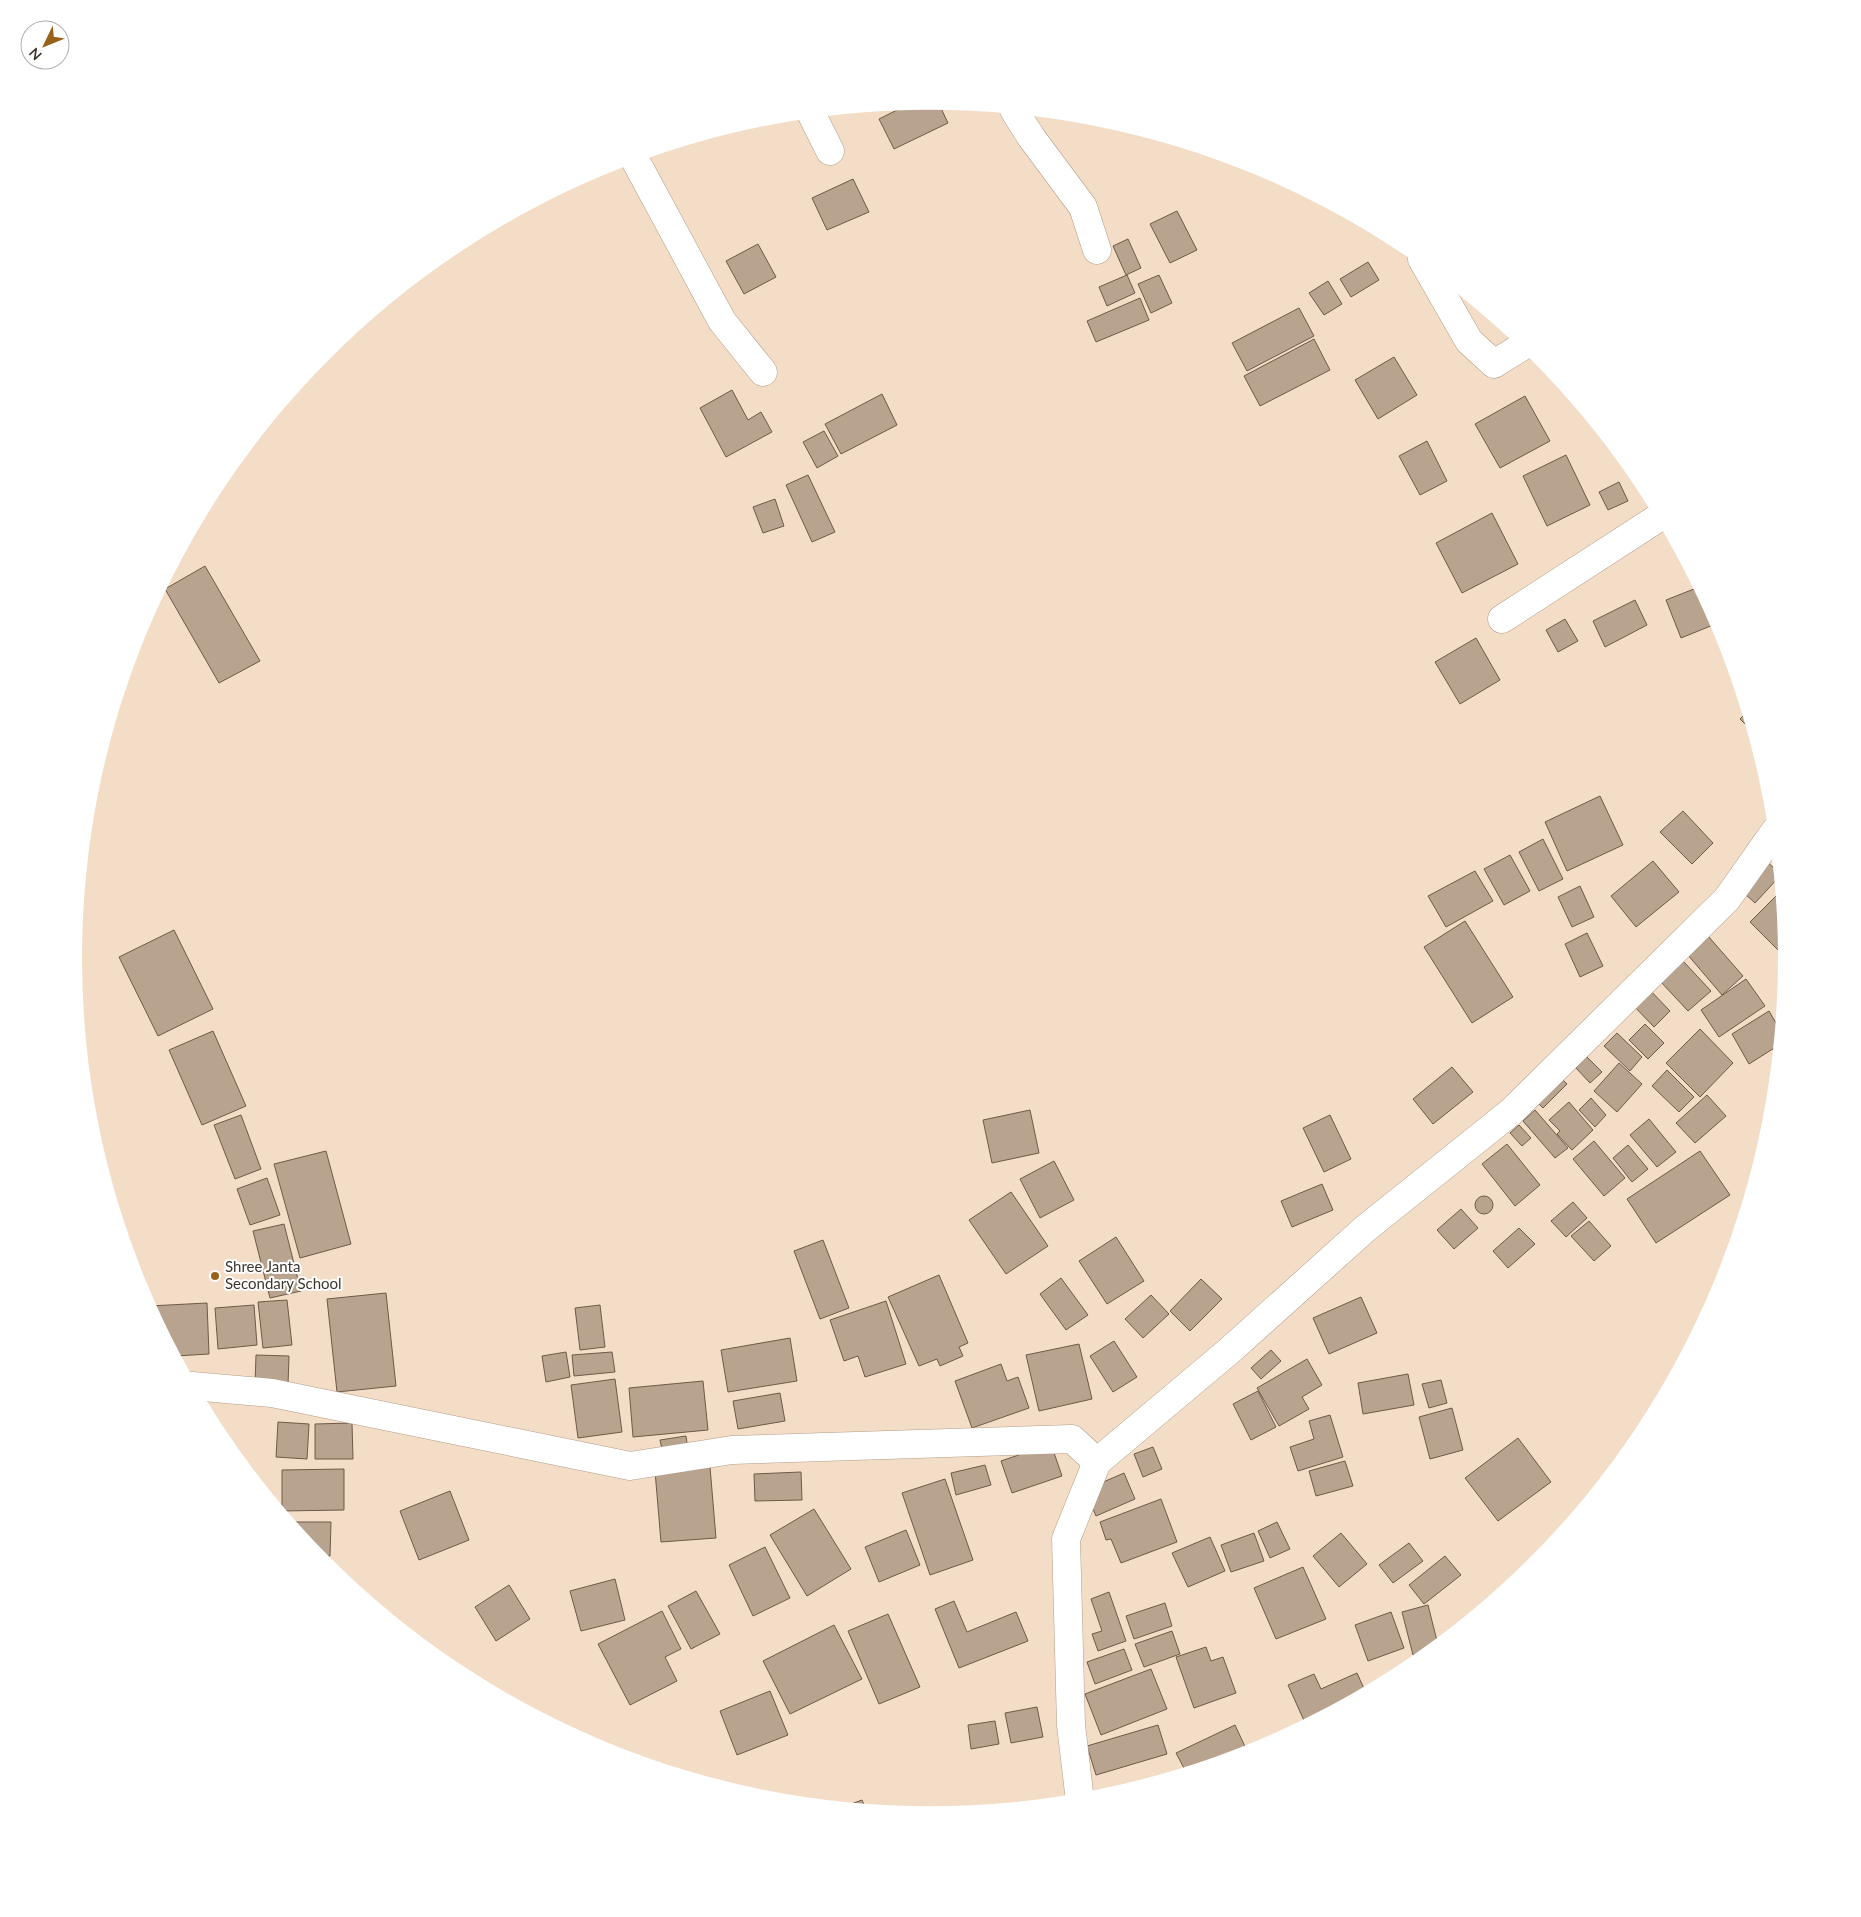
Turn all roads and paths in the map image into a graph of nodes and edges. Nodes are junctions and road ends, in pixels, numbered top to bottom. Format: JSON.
{"nodes":[{"id":1,"x":1017,"y":115,"type":"edge"},
{"id":2,"x":814,"y":119,"type":"edge"},
{"id":3,"x":830,"y":151,"type":"dead end"},
{"id":4,"x":637,"y":164,"type":"edge"},
{"id":5,"x":1097,"y":250,"type":"dead end"},
{"id":6,"x":1431,"y":274,"type":"edge"},
{"id":7,"x":1519,"y":348,"type":"edge"},
{"id":8,"x":763,"y":372,"type":"dead end"},
{"id":9,"x":1656,"y":519,"type":"edge"},
{"id":10,"x":1502,"y":619,"type":"dead end"},
{"id":11,"x":1769,"y":839,"type":"edge"},
{"id":12,"x":199,"y":1387,"type":"edge"},
{"id":13,"x":1097,"y":1462,"type":"junction"},
{"id":14,"x":1079,"y":1793,"type":"edge"}],
"edges":[{"from":1,"to":5,"type":"street"},
{"from":2,"to":3,"type":"street"},
{"from":4,"to":8,"type":"street"},
{"from":6,"to":7,"type":"street"},
{"from":9,"to":10,"type":"street"},
{"from":11,"to":13,"type":"street"},
{"from":12,"to":13,"type":"street"},
{"from":13,"to":14,"type":"street"}]}
